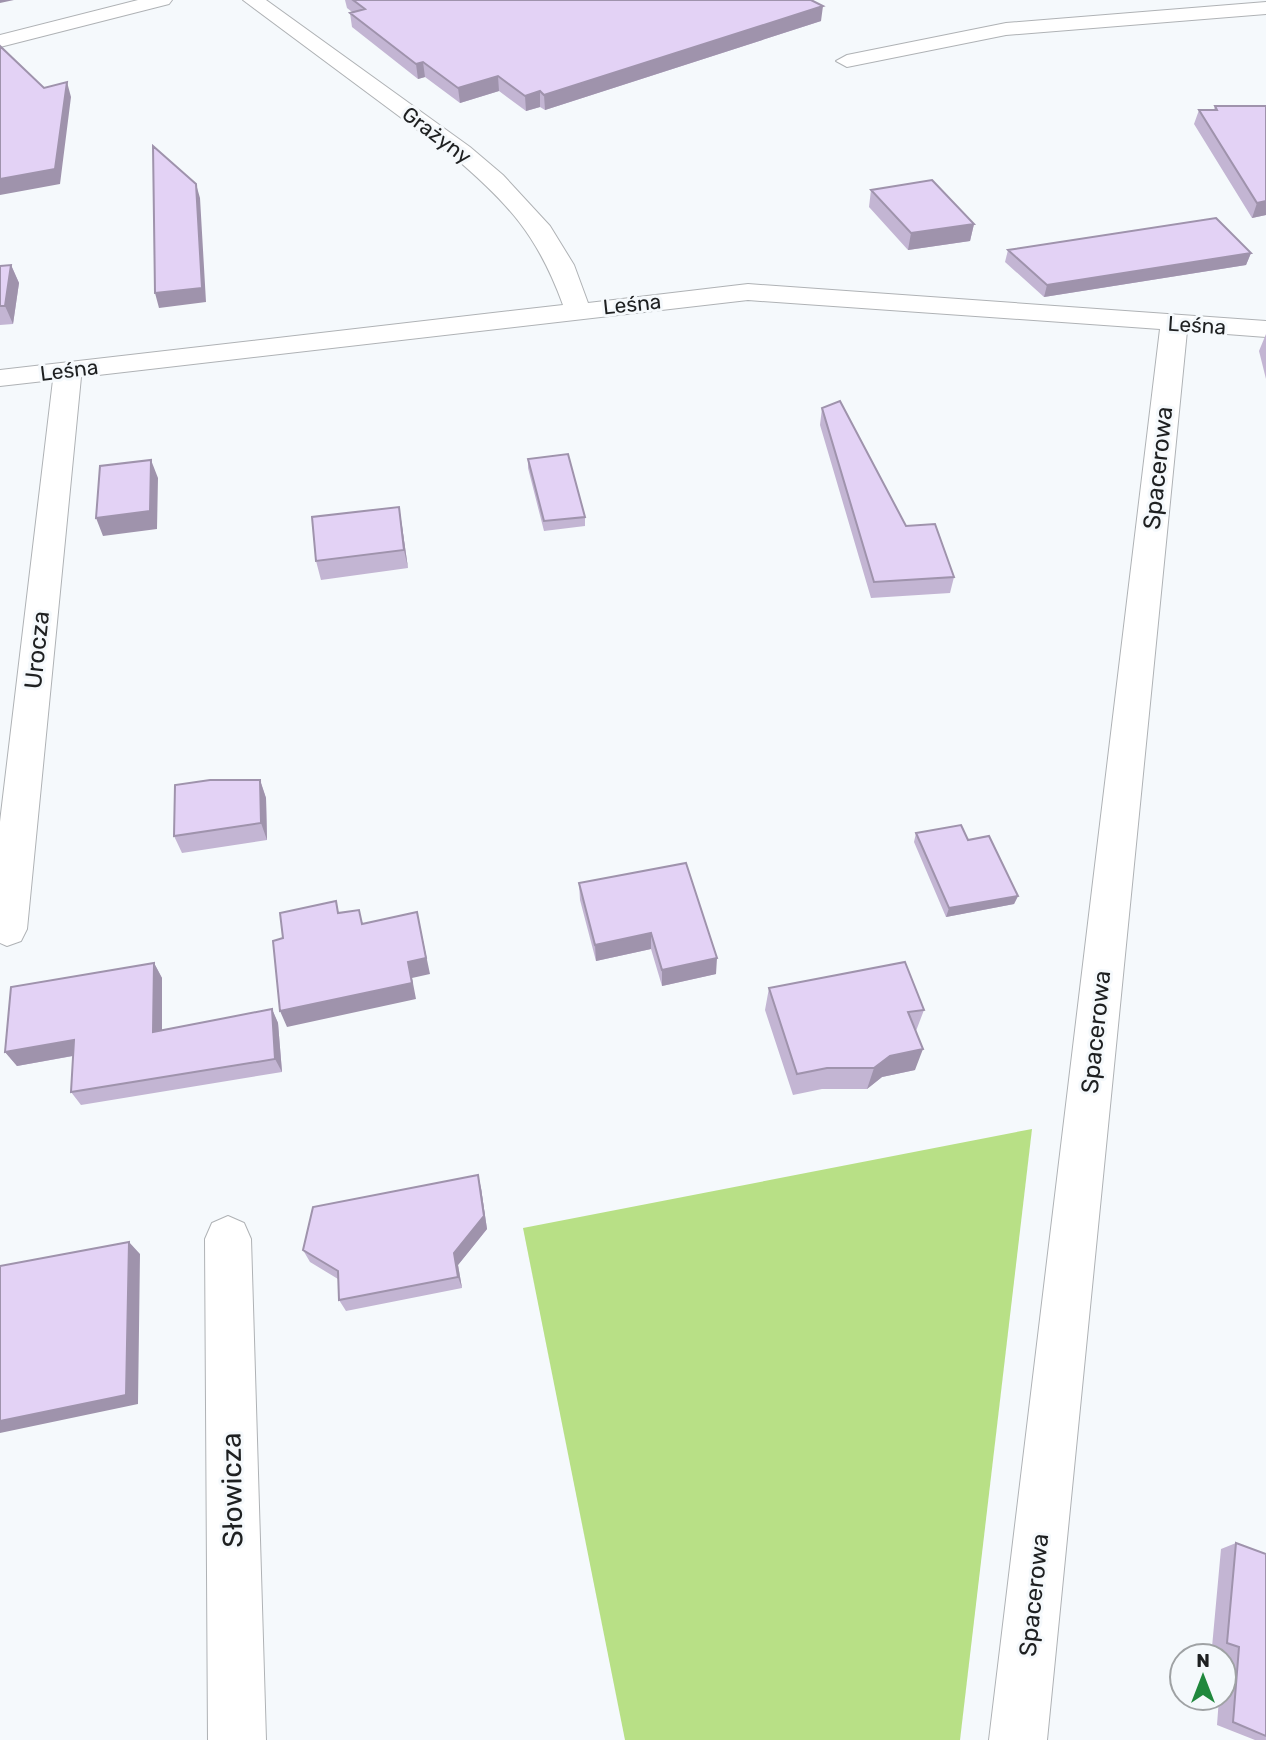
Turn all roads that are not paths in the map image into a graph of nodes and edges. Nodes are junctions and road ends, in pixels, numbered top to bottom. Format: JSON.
{"nodes":[{"id":1,"x":162,"y":0,"type":"edge"},
{"id":2,"x":253,"y":0,"type":"edge"},
{"id":3,"x":1266,"y":8,"type":"edge"},
{"id":4,"x":0,"y":41,"type":"edge"},
{"id":5,"x":847,"y":61,"type":"dead end"},
{"id":6,"x":577,"y":309,"type":"junction"},
{"id":7,"x":1174,"y":323,"type":"junction"},
{"id":8,"x":1266,"y":329,"type":"edge"},
{"id":9,"x":68,"y":370,"type":"junction"},
{"id":10,"x":0,"y":378,"type":"edge"},
{"id":11,"x":6,"y":929,"type":"dead end"},
{"id":12,"x":228,"y":1239,"type":"dead end"},
{"id":13,"x":237,"y":1740,"type":"edge"},
{"id":14,"x":1018,"y":1740,"type":"edge"}],
"edges":[{"from":1,"to":4,"type":"street"},
{"from":2,"to":6,"type":"street","name":"Grażyny"},
{"from":3,"to":5,"type":"street"},
{"from":6,"to":7,"type":"street","name":"Leśna"},
{"from":6,"to":9,"type":"street","name":"Leśna"},
{"from":7,"to":8,"type":"street","name":"Leśna"},
{"from":7,"to":14,"type":"street","name":"Spacerowa"},
{"from":9,"to":10,"type":"street","name":"Leśna"},
{"from":9,"to":11,"type":"street","name":"Urocza"},
{"from":12,"to":13,"type":"street","name":"Słowicza"}]}
